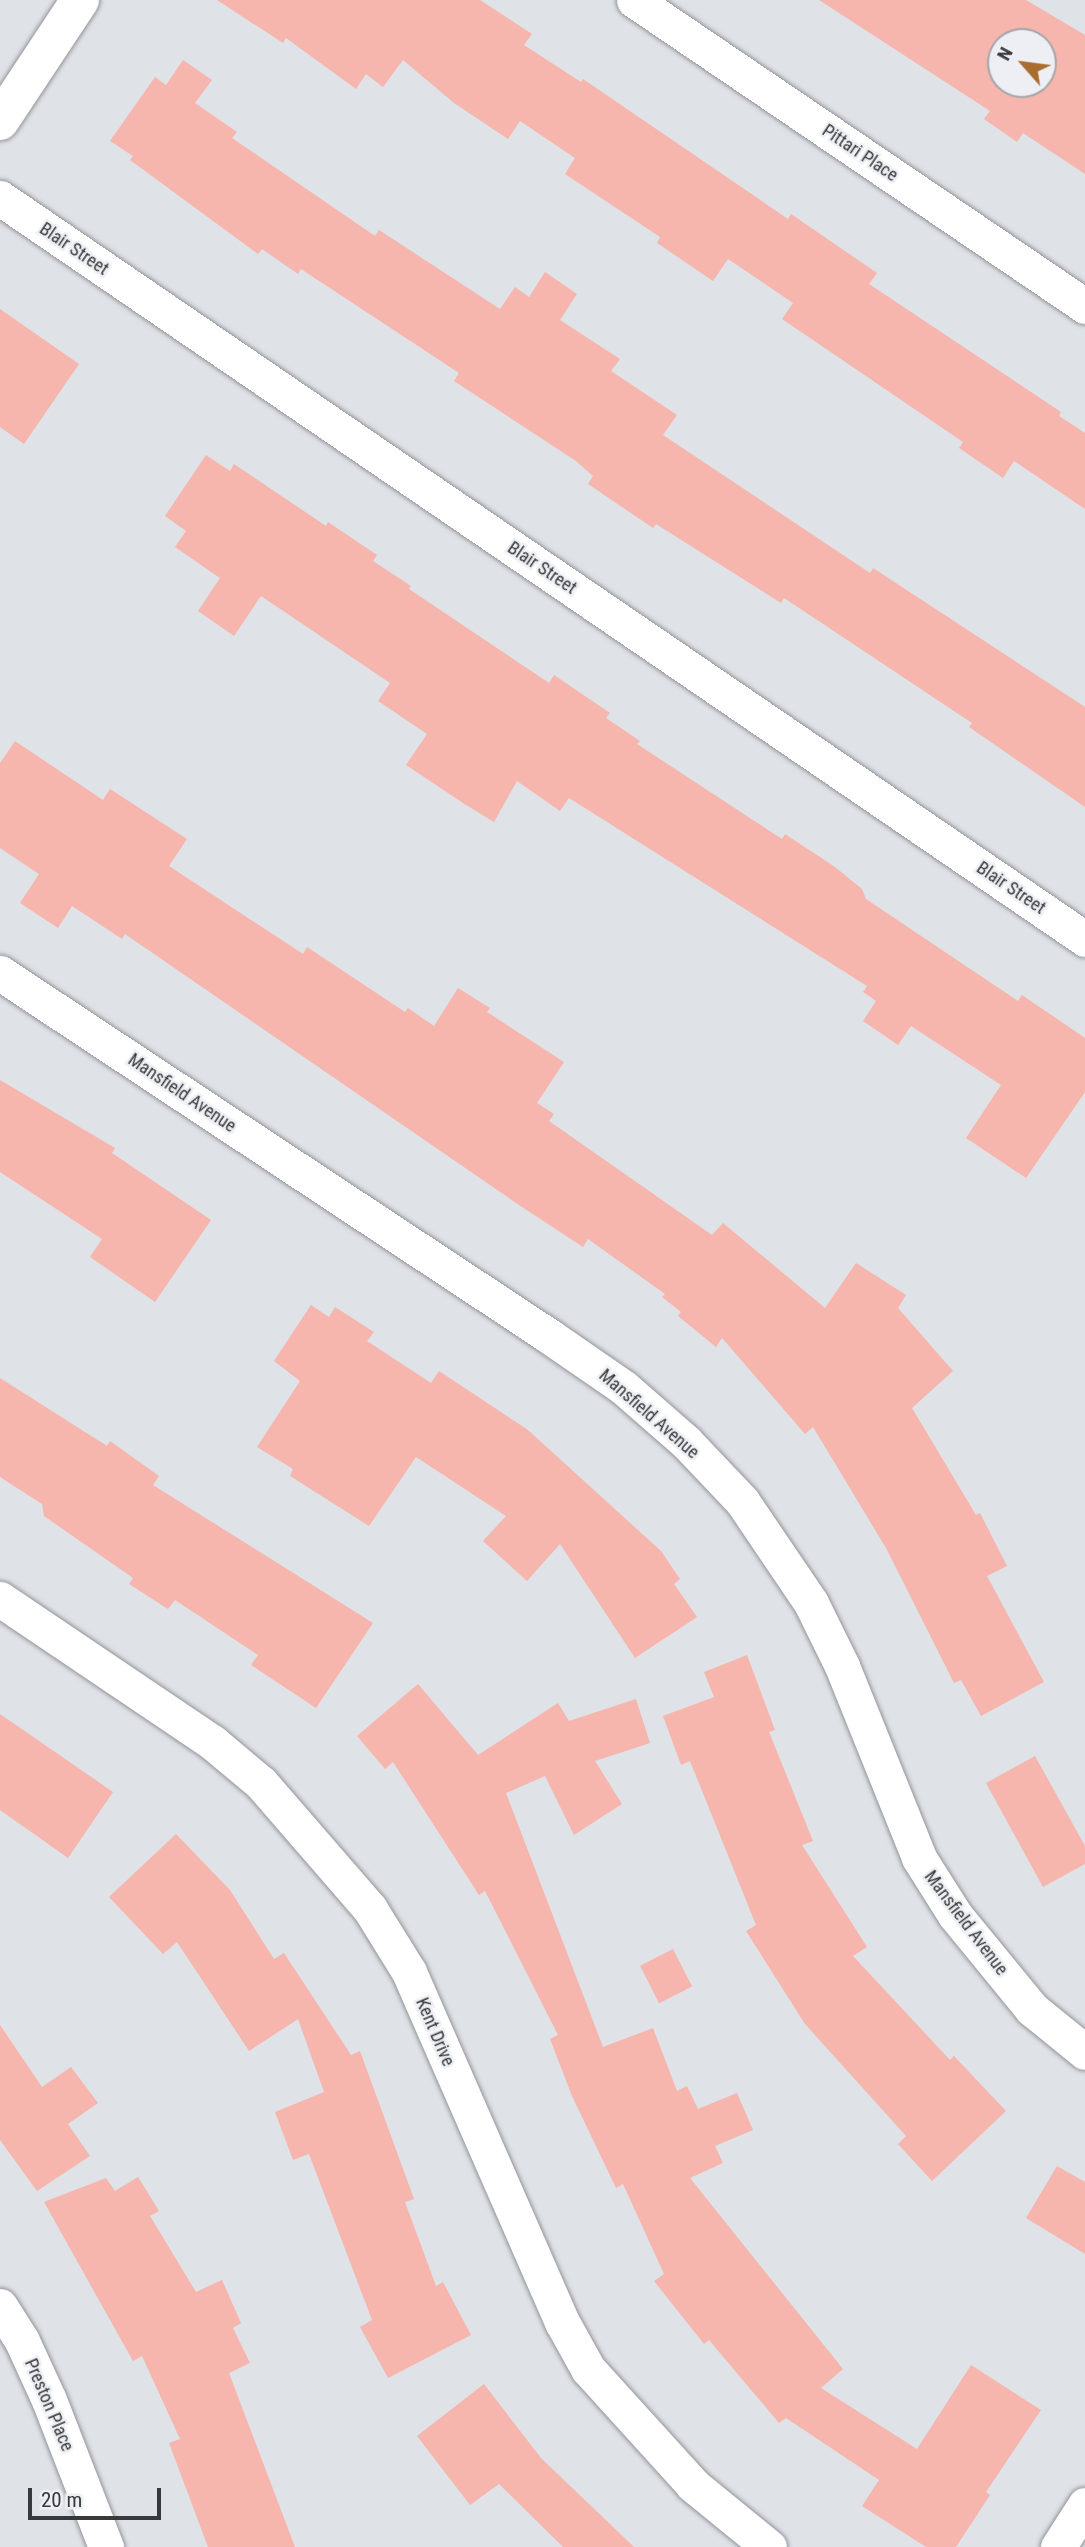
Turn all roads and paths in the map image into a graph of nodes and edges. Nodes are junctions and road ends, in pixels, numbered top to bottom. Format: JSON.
{"nodes":[{"id":1,"x":80,"y":0,"type":"edge"},
{"id":2,"x":634,"y":0,"type":"edge"},
{"id":3,"x":0,"y":121,"type":"edge"},
{"id":4,"x":0,"y":198,"type":"edge"},
{"id":5,"x":1085,"y":306,"type":"edge"},
{"id":6,"x":1085,"y":939,"type":"edge"},
{"id":7,"x":0,"y":972,"type":"edge"},
{"id":8,"x":0,"y":1599,"type":"edge"},
{"id":9,"x":1085,"y":2052,"type":"edge"},
{"id":10,"x":0,"y":2306,"type":"edge"},
{"id":11,"x":1085,"y":2505,"type":"edge"},
{"id":12,"x":106,"y":2547,"type":"edge"},
{"id":13,"x":769,"y":2547,"type":"edge"},
{"id":14,"x":1058,"y":2547,"type":"edge"}],
"edges":[{"from":1,"to":3,"type":"street"},
{"from":2,"to":5,"type":"street","name":"Pittari Place"},
{"from":4,"to":6,"type":"street","name":"Blair Street"},
{"from":7,"to":9,"type":"street","name":"Mansfield Avenue"},
{"from":8,"to":13,"type":"street","name":"Kent Drive"},
{"from":10,"to":12,"type":"street","name":"Preston Place"},
{"from":11,"to":14,"type":"street"}]}
